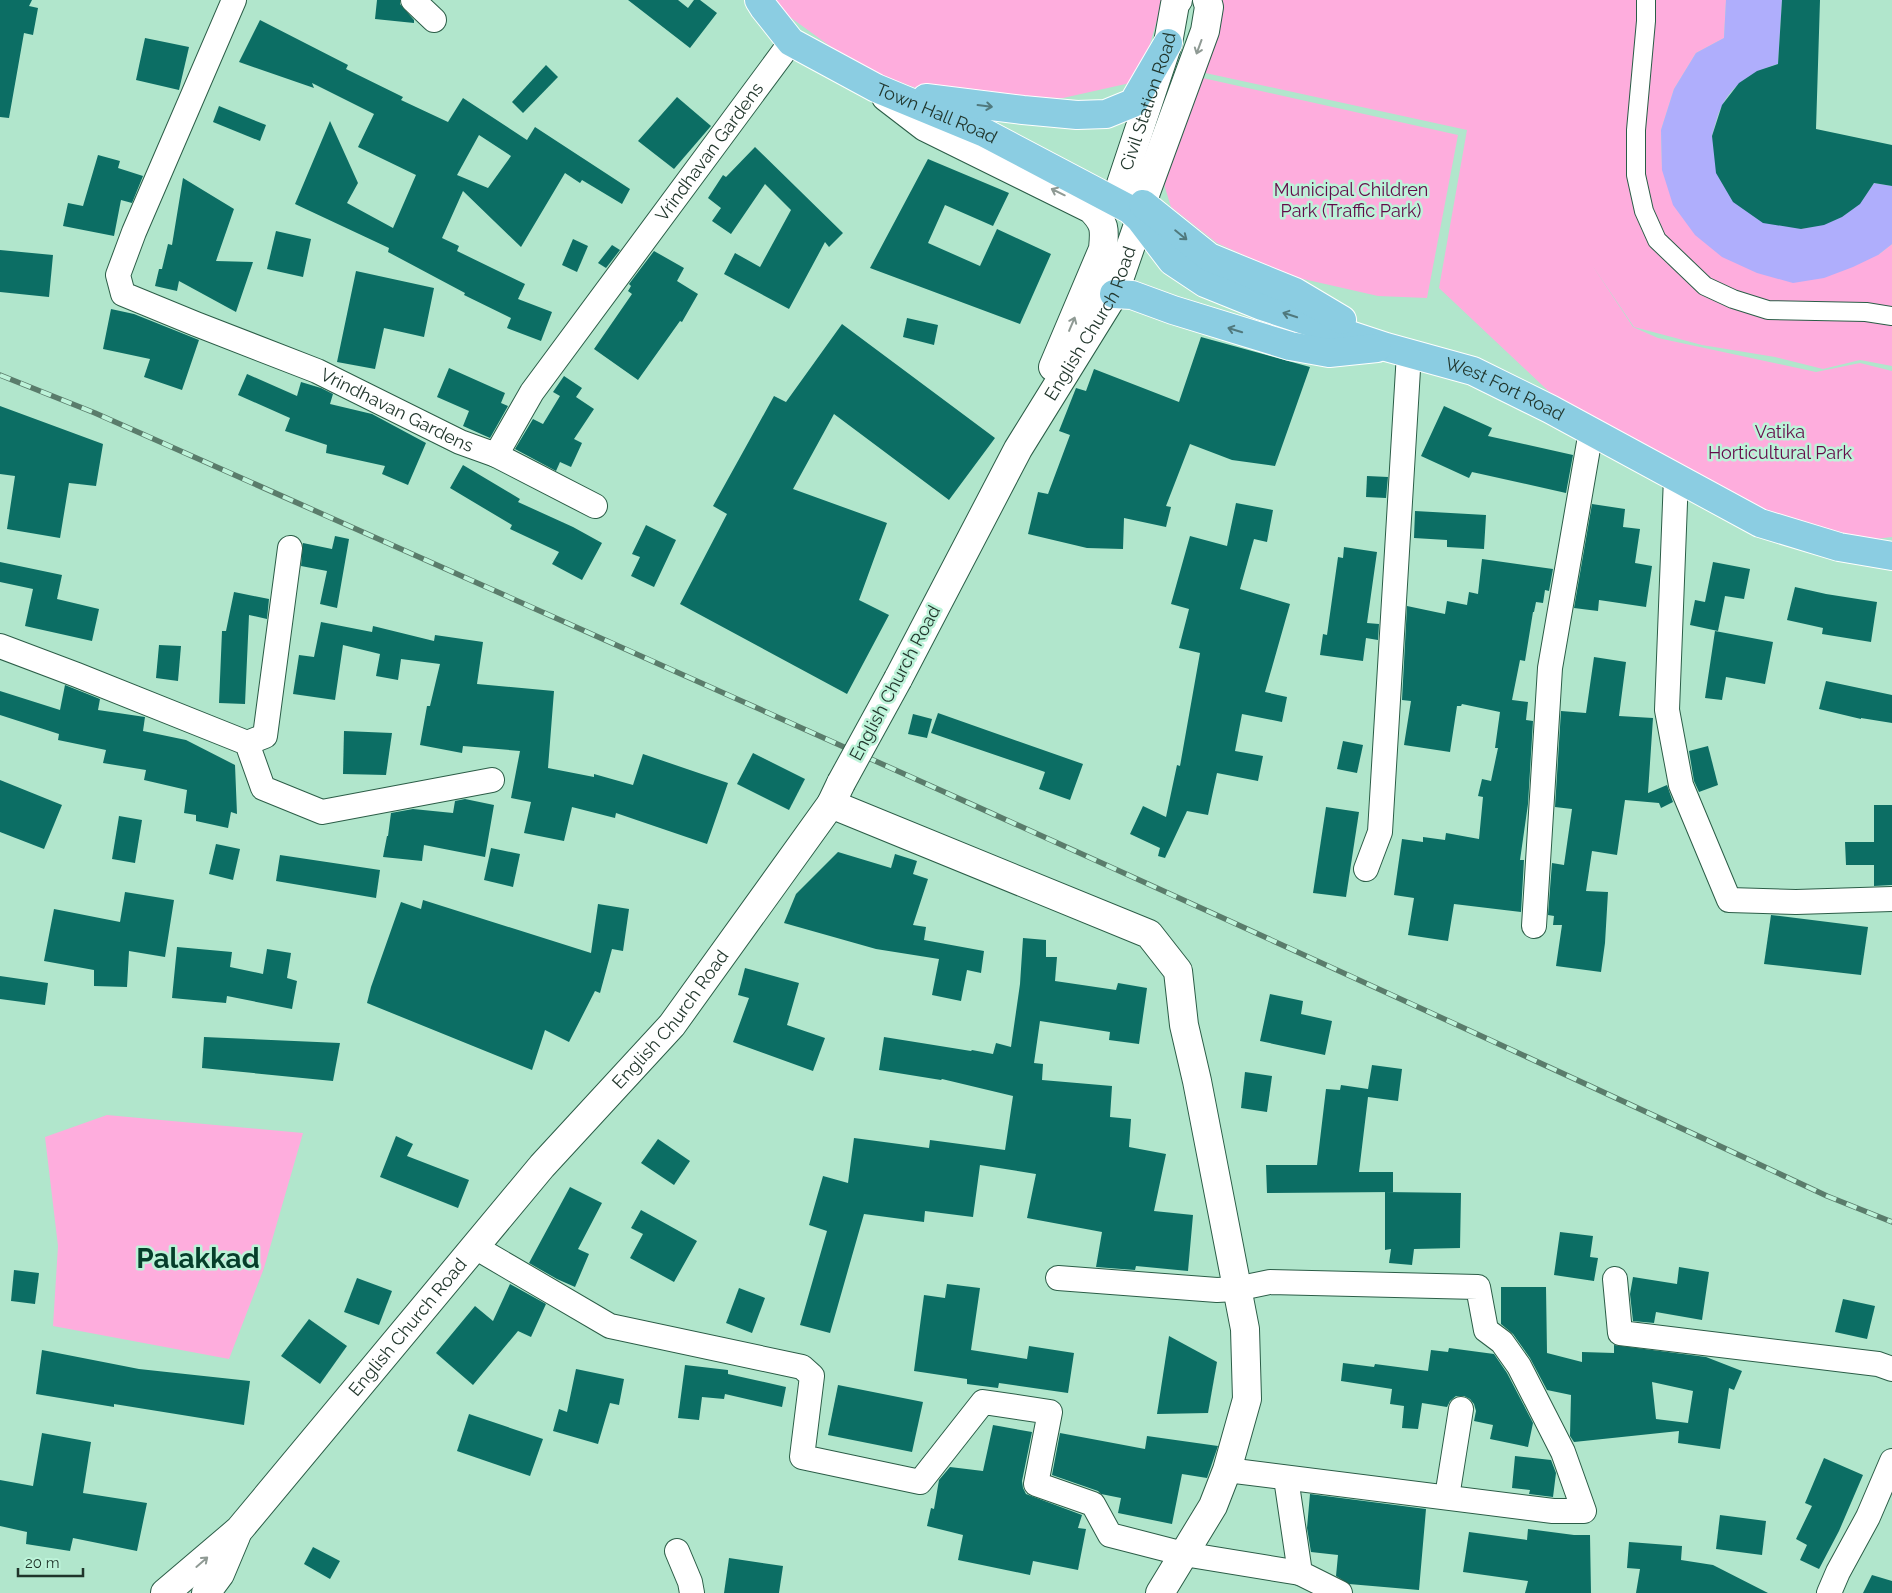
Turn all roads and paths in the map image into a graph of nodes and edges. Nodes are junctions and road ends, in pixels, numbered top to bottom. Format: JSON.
{"nodes":[{"id":1,"x":413,"y":0,"type":"edge"},
{"id":2,"x":759,"y":0,"type":"edge"},
{"id":3,"x":1178,"y":0,"type":"edge"},
{"id":4,"x":1207,"y":0,"type":"edge"},
{"id":5,"x":1646,"y":0,"type":"edge"},
{"id":6,"x":227,"y":2,"type":"edge"},
{"id":7,"x":434,"y":20,"type":"dead end"},
{"id":8,"x":791,"y":42,"type":"junction"},
{"id":9,"x":1168,"y":43,"type":"junction"},
{"id":10,"x":876,"y":88,"type":"junction"},
{"id":11,"x":1132,"y":209,"type":"junction"},
{"id":12,"x":1114,"y":294,"type":"junction"},
{"id":13,"x":1892,"y":316,"type":"edge"},
{"id":14,"x":1398,"y":350,"type":"junction"},
{"id":15,"x":1591,"y":431,"type":"junction"},
{"id":16,"x":1018,"y":449,"type":"junction"},
{"id":17,"x":496,"y":455,"type":"junction"},
{"id":18,"x":1676,"y":477,"type":"junction"},
{"id":19,"x":595,"y":506,"type":"dead end"},
{"id":20,"x":290,"y":548,"type":"dead end"},
{"id":21,"x":1892,"y":556,"type":"edge"},
{"id":22,"x":0,"y":646,"type":"edge"},
{"id":23,"x":247,"y":744,"type":"junction"},
{"id":24,"x":492,"y":780,"type":"dead end"},
{"id":25,"x":836,"y":794,"type":"junction"},
{"id":26,"x":1366,"y":869,"type":"dead end"},
{"id":27,"x":1892,"y":899,"type":"edge"},
{"id":28,"x":1534,"y":926,"type":"dead end"},
{"id":29,"x":475,"y":1247,"type":"junction"},
{"id":30,"x":1058,"y":1278,"type":"dead end"},
{"id":31,"x":1615,"y":1279,"type":"dead end"},
{"id":32,"x":1251,"y":1285,"type":"junction"},
{"id":33,"x":1892,"y":1369,"type":"edge"},
{"id":34,"x":1461,"y":1408,"type":"dead end"},
{"id":35,"x":1892,"y":1461,"type":"edge"},
{"id":36,"x":1227,"y":1470,"type":"junction"},
{"id":37,"x":1286,"y":1478,"type":"junction"},
{"id":38,"x":1447,"y":1497,"type":"junction"},
{"id":39,"x":238,"y":1530,"type":"junction"},
{"id":40,"x":677,"y":1551,"type":"dead end"},
{"id":41,"x":1196,"y":1555,"type":"junction"},
{"id":42,"x":1300,"y":1573,"type":"junction"},
{"id":43,"x":166,"y":1593,"type":"edge"},
{"id":44,"x":206,"y":1593,"type":"edge"},
{"id":45,"x":692,"y":1593,"type":"edge"},
{"id":46,"x":1160,"y":1593,"type":"edge"},
{"id":47,"x":1340,"y":1593,"type":"edge"},
{"id":48,"x":1829,"y":1593,"type":"edge"}],
"edges":[{"from":1,"to":7,"type":"street"},
{"from":2,"to":8,"type":"main road","name":"Town Hall Road"},
{"from":3,"to":9,"type":"main road","name":"Civil Station Road"},
{"from":4,"to":11,"type":"main road","one_way":true},
{"from":5,"to":13,"type":"street"},
{"from":6,"to":17,"type":"street","name":"Vrindhavan Gardens"},
{"from":8,"to":10,"type":"main road","name":"Town Hall Road"},
{"from":8,"to":17,"type":"street","name":"Vrindhavan Gardens"},
{"from":10,"to":9,"type":"main road","one_way":true},
{"from":9,"to":11,"type":"main road","name":"Civil Station Road"},
{"from":10,"to":11,"type":"main road","name":"Town Hall Road"},
{"from":16,"to":10,"type":"main road","name":"English Church Road","one_way":true},
{"from":11,"to":12,"type":"main road","name":"English Church Road"},
{"from":11,"to":14,"type":"main road","name":"Town Hall Road"},
{"from":14,"to":12,"type":"main road","one_way":true},
{"from":12,"to":16,"type":"main road","name":"English Church Road"},
{"from":14,"to":15,"type":"main road","name":"West Fort Road"},
{"from":14,"to":26,"type":"street"},
{"from":15,"to":18,"type":"main road","name":"West Fort Road"},
{"from":15,"to":28,"type":"street"},
{"from":16,"to":25,"type":"main road","name":"English Church Road","bridge":true},
{"from":17,"to":19,"type":"street"},
{"from":18,"to":21,"type":"main road","name":"West Fort Road"},
{"from":18,"to":27,"type":"street"},
{"from":20,"to":23,"type":"street"},
{"from":22,"to":23,"type":"street"},
{"from":23,"to":24,"type":"street"},
{"from":25,"to":29,"type":"main road","name":"English Church Road"},
{"from":25,"to":32,"type":"main road"},
{"from":29,"to":39,"type":"main road","name":"English Church Road"},
{"from":29,"to":41,"type":"street"},
{"from":30,"to":32,"type":"street"},
{"from":31,"to":33,"type":"street"},
{"from":32,"to":36,"type":"main road"},
{"from":32,"to":38,"type":"street"},
{"from":34,"to":38,"type":"street"},
{"from":35,"to":48,"type":"street"},
{"from":36,"to":37,"type":"street"},
{"from":36,"to":41,"type":"main road"},
{"from":37,"to":38,"type":"street"},
{"from":37,"to":42,"type":"street"},
{"from":43,"to":39,"type":"main road","name":"English Church Road","one_way":true},
{"from":39,"to":44,"type":"main road","name":"English Church Road"},
{"from":40,"to":45,"type":"street"},
{"from":41,"to":42,"type":"street"},
{"from":41,"to":46,"type":"main road"},
{"from":42,"to":47,"type":"street"}]}
